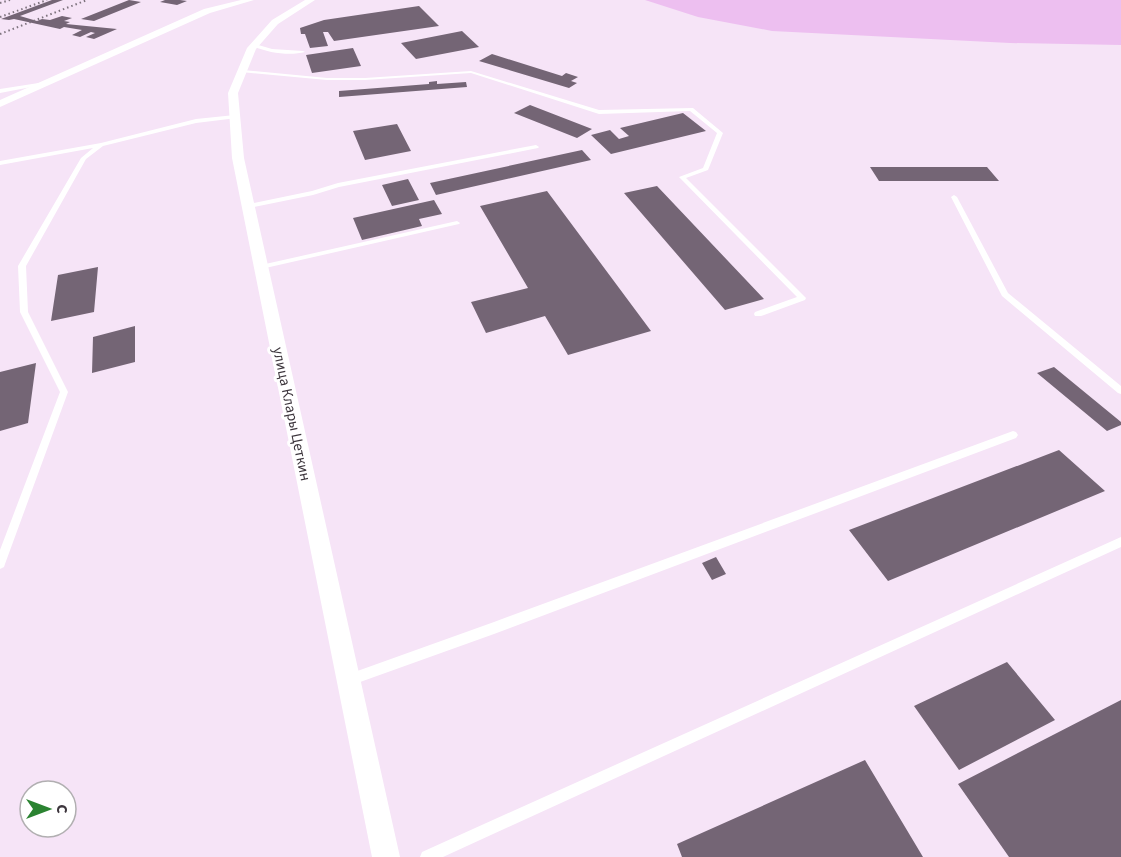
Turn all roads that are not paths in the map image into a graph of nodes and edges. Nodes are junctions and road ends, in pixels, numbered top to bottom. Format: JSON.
{"nodes":[{"id":1,"x":250,"y":0,"type":"edge"},
{"id":2,"x":311,"y":0,"type":"edge"},
{"id":3,"x":255,"y":45,"type":"junction"},
{"id":4,"x":303,"y":52,"type":"dead end"},
{"id":5,"x":243,"y":71,"type":"junction"},
{"id":6,"x":48,"y":82,"type":"junction"},
{"id":7,"x":0,"y":91,"type":"edge"},
{"id":8,"x":0,"y":104,"type":"edge"},
{"id":9,"x":235,"y":117,"type":"junction"},
{"id":10,"x":101,"y":144,"type":"junction"},
{"id":11,"x":536,"y":147,"type":"dead end"},
{"id":12,"x":0,"y":163,"type":"edge"},
{"id":13,"x":954,"y":197,"type":"dead end"},
{"id":14,"x":249,"y":206,"type":"junction"},
{"id":15,"x":457,"y":223,"type":"dead end"},
{"id":16,"x":261,"y":267,"type":"junction"},
{"id":17,"x":758,"y":314,"type":"dead end"},
{"id":18,"x":1121,"y":391,"type":"edge"},
{"id":19,"x":1013,"y":435,"type":"dead end"},
{"id":20,"x":1121,"y":542,"type":"edge"},
{"id":21,"x":0,"y":564,"type":"edge"},
{"id":22,"x":348,"y":680,"type":"junction"},
{"id":23,"x":386,"y":857,"type":"edge"},
{"id":24,"x":427,"y":857,"type":"edge"}],
"edges":[{"from":1,"to":6,"type":"street"},
{"from":2,"to":3,"type":"street","name":"улица Клары Цеткин"},
{"from":3,"to":4,"type":"lane"},
{"from":3,"to":5,"type":"street","name":"улица Клары Цеткин"},
{"from":5,"to":9,"type":"street","name":"улица Клары Цеткин"},
{"from":5,"to":17,"type":"lane"},
{"from":6,"to":7,"type":"lane"},
{"from":6,"to":8,"type":"street"},
{"from":9,"to":10,"type":"lane"},
{"from":9,"to":14,"type":"street","name":"улица Клары Цеткин"},
{"from":10,"to":12,"type":"lane"},
{"from":10,"to":21,"type":"lane"},
{"from":11,"to":14,"type":"lane"},
{"from":13,"to":18,"type":"lane"},
{"from":14,"to":16,"type":"street","name":"улица Клары Цеткин"},
{"from":15,"to":16,"type":"lane"},
{"from":16,"to":22,"type":"street","name":"улица Клары Цеткин"},
{"from":19,"to":22,"type":"lane"},
{"from":20,"to":24,"type":"lane"},
{"from":22,"to":23,"type":"street","name":"улица Клары Цеткин"}]}
